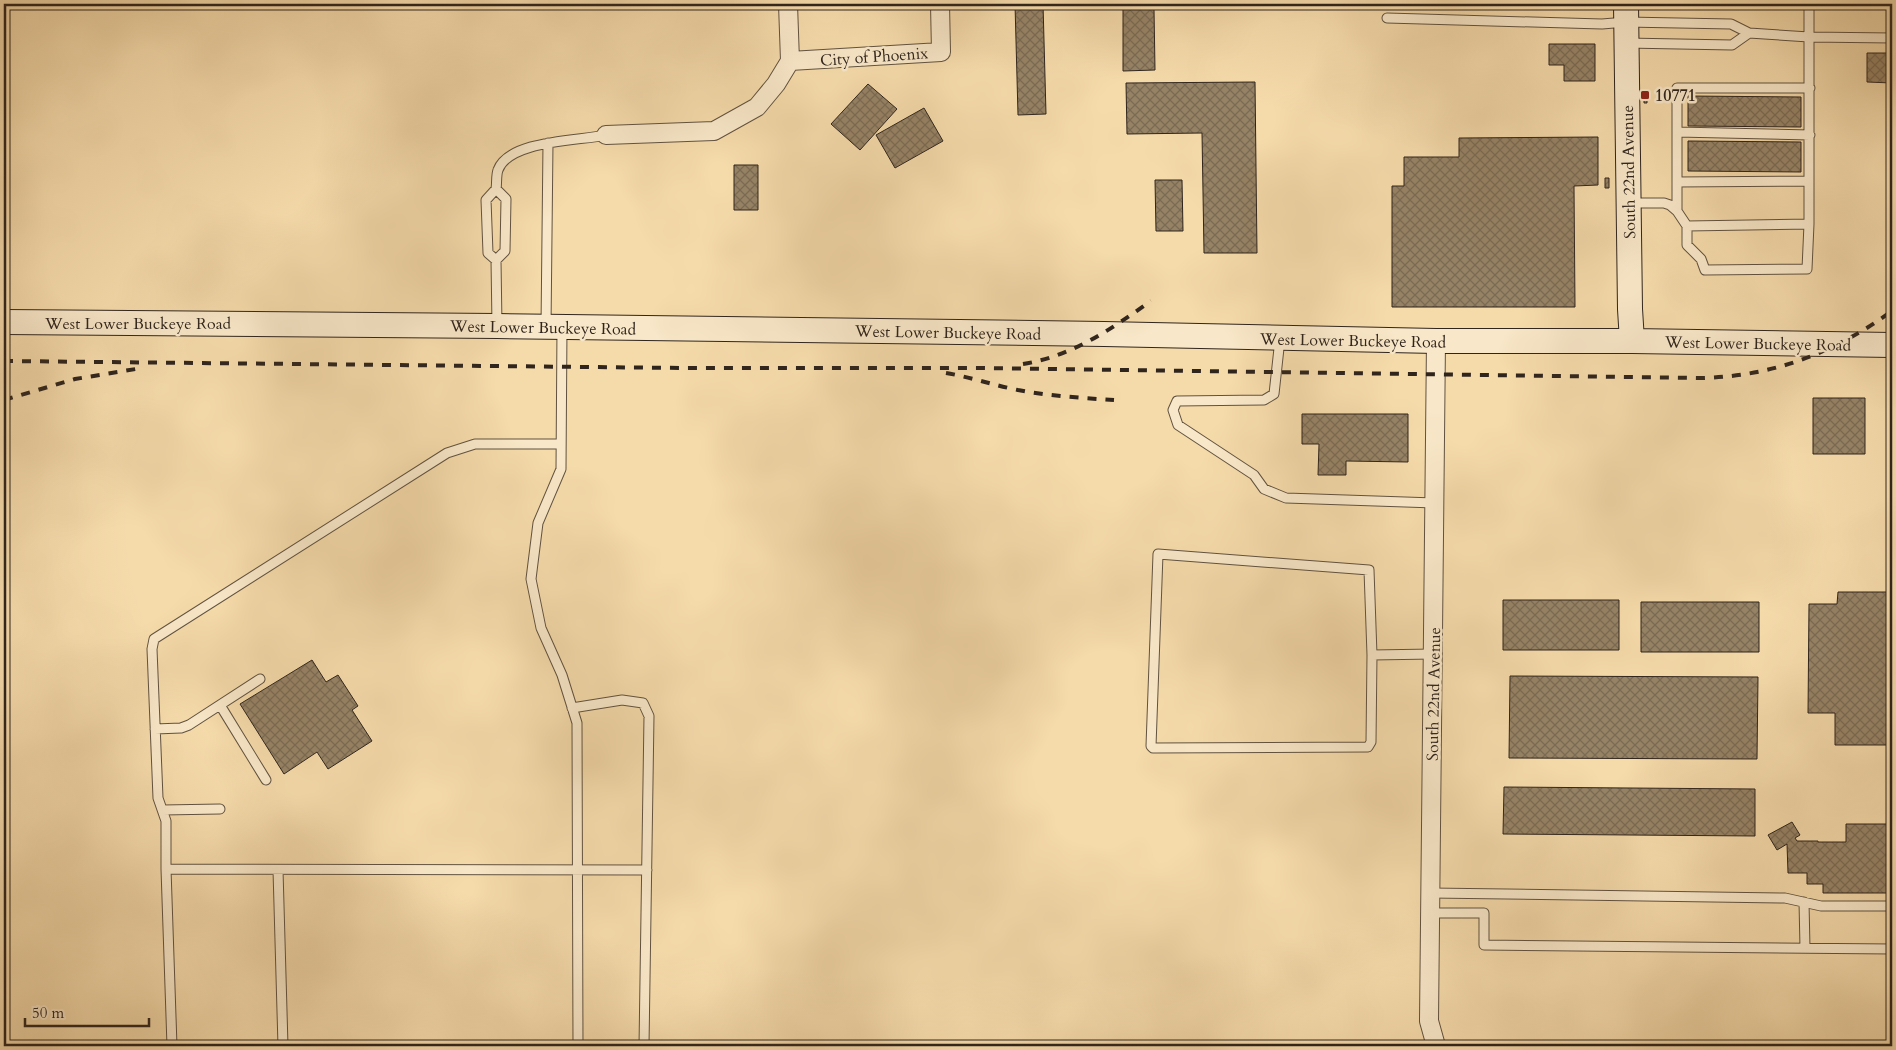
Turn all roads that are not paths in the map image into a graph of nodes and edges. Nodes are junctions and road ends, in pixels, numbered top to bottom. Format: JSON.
{"nodes":[{"id":1,"x":788,"y":4,"type":"edge"},
{"id":2,"x":940,"y":4,"type":"edge"},
{"id":3,"x":1809,"y":4,"type":"edge"},
{"id":4,"x":1387,"y":18,"type":"dead end"},
{"id":5,"x":1626,"y":23,"type":"edge"},
{"id":6,"x":1748,"y":33,"type":"junction"},
{"id":7,"x":1809,"y":37,"type":"junction"},
{"id":8,"x":1892,"y":38,"type":"edge"},
{"id":9,"x":790,"y":61,"type":"junction"},
{"id":10,"x":1810,"y":88,"type":"junction"},
{"id":11,"x":1677,"y":132,"type":"junction"},
{"id":12,"x":606,"y":135,"type":"joint"},
{"id":13,"x":1810,"y":135,"type":"junction"},
{"id":14,"x":548,"y":143,"type":"junction"},
{"id":15,"x":1809,"y":181,"type":"junction"},
{"id":16,"x":1677,"y":182,"type":"junction"},
{"id":17,"x":496,"y":190,"type":"junction"},
{"id":18,"x":1628,"y":203,"type":"junction"},
{"id":19,"x":1677,"y":211,"type":"junction"},
{"id":20,"x":1809,"y":224,"type":"junction"},
{"id":21,"x":1687,"y":226,"type":"junction"},
{"id":22,"x":496,"y":260,"type":"junction"},
{"id":23,"x":4,"y":322,"type":"edge"},
{"id":24,"x":497,"y":326,"type":"junction"},
{"id":25,"x":554,"y":327,"type":"junction"},
{"id":26,"x":1280,"y":339,"type":"junction"},
{"id":27,"x":1436,"y":341,"type":"junction"},
{"id":28,"x":1632,"y":341,"type":"junction"},
{"id":29,"x":1892,"y":345,"type":"edge"},
{"id":30,"x":561,"y":444,"type":"junction"},
{"id":31,"x":1434,"y":503,"type":"junction"},
{"id":32,"x":1433,"y":654,"type":"junction"},
{"id":33,"x":1372,"y":655,"type":"junction"},
{"id":34,"x":260,"y":680,"type":"dead end"},
{"id":35,"x":220,"y":705,"type":"junction"},
{"id":36,"x":572,"y":708,"type":"junction"},
{"id":37,"x":156,"y":729,"type":"junction"},
{"id":38,"x":266,"y":780,"type":"dead end"},
{"id":39,"x":220,"y":809,"type":"dead end"},
{"id":40,"x":163,"y":810,"type":"junction"},
{"id":41,"x":166,"y":870,"type":"junction"},
{"id":42,"x":278,"y":870,"type":"junction"},
{"id":43,"x":576,"y":870,"type":"junction"},
{"id":44,"x":647,"y":870,"type":"junction"},
{"id":45,"x":1430,"y":893,"type":"junction"},
{"id":46,"x":1804,"y":902,"type":"junction"},
{"id":47,"x":1892,"y":906,"type":"edge"},
{"id":48,"x":1430,"y":912,"type":"junction"},
{"id":49,"x":1805,"y":948,"type":"junction"},
{"id":50,"x":1892,"y":949,"type":"edge"},
{"id":51,"x":172,"y":1046,"type":"edge"},
{"id":52,"x":284,"y":1046,"type":"edge"},
{"id":53,"x":578,"y":1046,"type":"edge"},
{"id":54,"x":644,"y":1046,"type":"edge"},
{"id":55,"x":1436,"y":1046,"type":"edge"}],
"edges":[{"from":1,"to":9,"type":"street"},
{"from":2,"to":9,"type":"street","name":"City of Phoenix"},
{"from":3,"to":7,"type":"lane"},
{"from":4,"to":5,"type":"lane"},
{"from":5,"to":6,"type":"lane"},
{"from":5,"to":6,"type":"lane"},
{"from":5,"to":18,"type":"main road","name":"South 22nd Avenue"},
{"from":6,"to":7,"type":"lane"},
{"from":7,"to":8,"type":"lane"},
{"from":7,"to":10,"type":"lane"},
{"from":9,"to":12,"type":"street"},
{"from":10,"to":11,"type":"lane"},
{"from":10,"to":13,"type":"lane"},
{"from":11,"to":13,"type":"lane"},
{"from":11,"to":16,"type":"lane"},
{"from":12,"to":14,"type":"lane"},
{"from":13,"to":15,"type":"lane"},
{"from":14,"to":17,"type":"lane"},
{"from":14,"to":25,"type":"lane"},
{"from":15,"to":16,"type":"lane"},
{"from":15,"to":20,"type":"lane"},
{"from":16,"to":19,"type":"lane"},
{"from":17,"to":22,"type":"lane"},
{"from":17,"to":22,"type":"lane"},
{"from":18,"to":19,"type":"lane"},
{"from":18,"to":28,"type":"main road","name":"South 22nd Avenue"},
{"from":19,"to":21,"type":"lane"},
{"from":20,"to":21,"type":"lane"},
{"from":20,"to":21,"type":"lane"},
{"from":22,"to":24,"type":"lane"},
{"from":23,"to":24,"type":"main road","name":"West Lower Buckeye Road"},
{"from":24,"to":25,"type":"main road","name":"West Lower Buckeye Road"},
{"from":25,"to":26,"type":"main road","name":"West Lower Buckeye Road"},
{"from":25,"to":30,"type":"lane"},
{"from":26,"to":27,"type":"main road","name":"West Lower Buckeye Road"},
{"from":26,"to":31,"type":"lane"},
{"from":27,"to":28,"type":"main road","name":"West Lower Buckeye Road"},
{"from":27,"to":31,"type":"street","name":"South 22nd Avenue"},
{"from":28,"to":29,"type":"main road","name":"West Lower Buckeye Road"},
{"from":30,"to":36,"type":"lane"},
{"from":30,"to":37,"type":"lane"},
{"from":31,"to":32,"type":"street","name":"South 22nd Avenue"},
{"from":32,"to":33,"type":"lane"},
{"from":32,"to":45,"type":"street","name":"South 22nd Avenue"},
{"from":33,"to":33,"type":"lane"},
{"from":34,"to":35,"type":"lane"},
{"from":35,"to":37,"type":"lane"},
{"from":35,"to":38,"type":"lane"},
{"from":36,"to":43,"type":"lane"},
{"from":36,"to":44,"type":"lane"},
{"from":37,"to":40,"type":"lane"},
{"from":39,"to":40,"type":"lane"},
{"from":40,"to":41,"type":"lane"},
{"from":41,"to":42,"type":"lane"},
{"from":41,"to":51,"type":"lane"},
{"from":42,"to":43,"type":"lane"},
{"from":42,"to":52,"type":"lane"},
{"from":43,"to":44,"type":"lane"},
{"from":43,"to":53,"type":"lane"},
{"from":44,"to":54,"type":"lane"},
{"from":45,"to":46,"type":"lane"},
{"from":45,"to":48,"type":"street","name":"South 22nd Avenue"},
{"from":46,"to":47,"type":"lane"},
{"from":46,"to":49,"type":"lane"},
{"from":48,"to":49,"type":"lane"},
{"from":48,"to":55,"type":"street","name":"South 22nd Avenue"},
{"from":49,"to":50,"type":"lane"}]}
